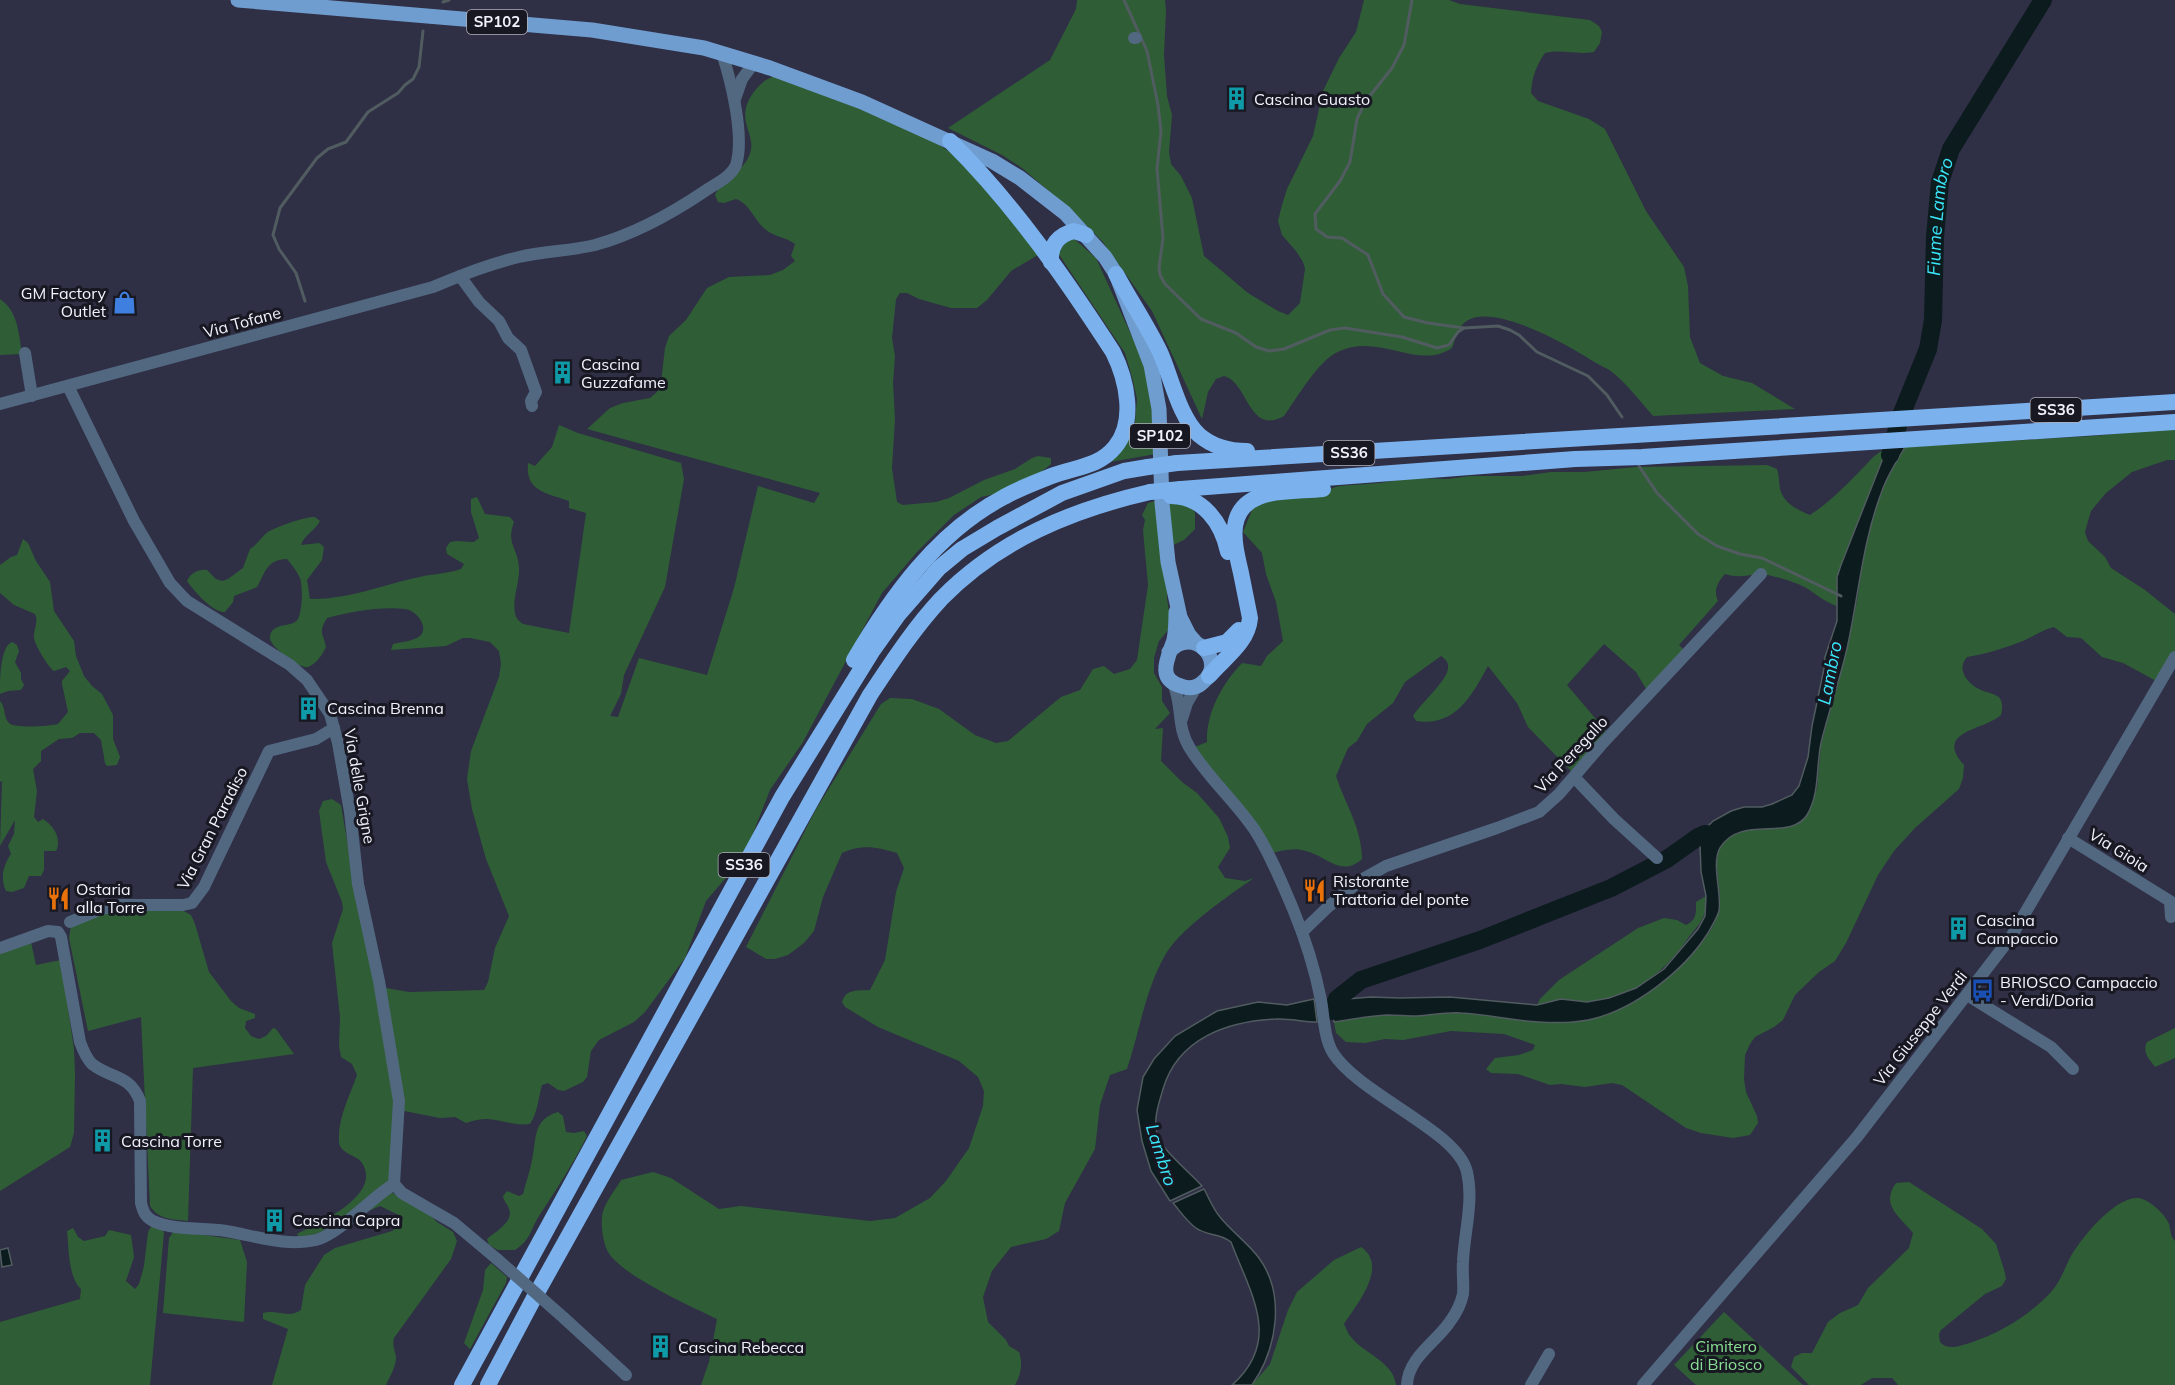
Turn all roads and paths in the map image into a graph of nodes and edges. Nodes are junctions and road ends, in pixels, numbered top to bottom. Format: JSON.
{"nodes":[{"id":1,"x":238,"y":0,"type":"edge"},
{"id":2,"x":722,"y":53,"type":"junction"},
{"id":3,"x":754,"y":63,"type":"junction"},
{"id":4,"x":735,"y":100,"type":"junction"},
{"id":5,"x":950,"y":141,"type":"junction"},
{"id":6,"x":1086,"y":235,"type":"junction"},
{"id":7,"x":1051,"y":262,"type":"junction"},
{"id":8,"x":1116,"y":274,"type":"junction"},
{"id":9,"x":460,"y":276,"type":"junction"},
{"id":10,"x":26,"y":353,"type":"dead end"},
{"id":11,"x":69,"y":386,"type":"junction"},
{"id":12,"x":32,"y":396,"type":"junction"},
{"id":13,"x":2175,"y":402,"type":"edge"},
{"id":14,"x":0,"y":404,"type":"edge"},
{"id":15,"x":532,"y":406,"type":"dead end"},
{"id":16,"x":2175,"y":422,"type":"edge"},
{"id":17,"x":1521,"y":443,"type":"junction"},
{"id":18,"x":1445,"y":468,"type":"junction"},
{"id":19,"x":1175,"y":493,"type":"junction"},
{"id":20,"x":1761,"y":574,"type":"dead end"},
{"id":21,"x":1175,"y":604,"type":"junction"},
{"id":22,"x":1200,"y":646,"type":"junction"},
{"id":23,"x":1169,"y":652,"type":"junction"},
{"id":24,"x":2175,"y":657,"type":"edge"},
{"id":25,"x":1172,"y":681,"type":"junction"},
{"id":26,"x":1203,"y":681,"type":"junction"},
{"id":27,"x":334,"y":728,"type":"junction"},
{"id":28,"x":1181,"y":729,"type":"junction"},
{"id":29,"x":1574,"y":777,"type":"junction"},
{"id":30,"x":782,"y":797,"type":"junction"},
{"id":31,"x":2068,"y":838,"type":"junction"},
{"id":32,"x":1657,"y":858,"type":"dead end"},
{"id":33,"x":2172,"y":917,"type":"dead end"},
{"id":34,"x":70,"y":922,"type":"dead end"},
{"id":35,"x":1302,"y":932,"type":"junction"},
{"id":36,"x":0,"y":948,"type":"edge"},
{"id":37,"x":1967,"y":994,"type":"junction"},
{"id":38,"x":2073,"y":1069,"type":"dead end"},
{"id":39,"x":394,"y":1184,"type":"junction"},
{"id":40,"x":1549,"y":1354,"type":"dead end"},
{"id":41,"x":626,"y":1375,"type":"dead end"},
{"id":42,"x":462,"y":1385,"type":"edge"},
{"id":43,"x":488,"y":1385,"type":"edge"},
{"id":44,"x":1407,"y":1385,"type":"edge"},
{"id":45,"x":1531,"y":1385,"type":"edge"},
{"id":46,"x":1643,"y":1385,"type":"edge"}],
"edges":[{"from":1,"to":2,"type":"main road","number":"SP102"},
{"from":2,"to":3,"type":"main road","number":"SP102"},
{"from":2,"to":4,"type":"street","name":"Via Tofane"},
{"from":3,"to":4,"type":"street","name":"Via Tofane"},
{"from":3,"to":5,"type":"main road","number":"SP102"},
{"from":4,"to":9,"type":"street","name":"Via Tofane"},
{"from":5,"to":6,"type":"main road","number":"SP102"},
{"from":5,"to":7,"type":"highway"},
{"from":6,"to":7,"type":"highway"},
{"from":6,"to":8,"type":"main road","number":"SP102"},
{"from":7,"to":30,"type":"highway"},
{"from":8,"to":17,"type":"highway"},
{"from":8,"to":21,"type":"main road","number":"SP102"},
{"from":9,"to":11,"type":"street","name":"Via Tofane"},
{"from":9,"to":15,"type":"street"},
{"from":10,"to":12,"type":"street"},
{"from":11,"to":12,"type":"street","name":"Via Tofane"},
{"from":11,"to":27,"type":"street","name":"Via delle Grigne"},
{"from":12,"to":14,"type":"street","name":"Via Tofane"},
{"from":13,"to":17,"type":"highway","number":"SS36"},
{"from":16,"to":18,"type":"highway","number":"SS36"},
{"from":17,"to":30,"type":"highway","number":"SS36","bridge":true},
{"from":18,"to":19,"type":"highway","number":"SS36"},
{"from":18,"to":26,"type":"highway"},
{"from":19,"to":22,"type":"highway"},
{"from":19,"to":43,"type":"highway","number":"SS36","bridge":true},
{"from":20,"to":29,"type":"street","name":"Via Peregallo"},
{"from":21,"to":22,"type":"main road","number":"SP102"},
{"from":21,"to":23,"type":"main road","number":"SP102"},
{"from":22,"to":23,"type":"main road"},
{"from":22,"to":26,"type":"main road"},
{"from":23,"to":25,"type":"main road"},
{"from":24,"to":31,"type":"street","name":"Via Giuseppe Verdi"},
{"from":25,"to":26,"type":"main road"},
{"from":25,"to":28,"type":"street"},
{"from":26,"to":28,"type":"street"},
{"from":27,"to":34,"type":"street","name":"Via Gran Paradiso"},
{"from":27,"to":39,"type":"street","name":"Via delle Grigne"},
{"from":28,"to":35,"type":"street"},
{"from":29,"to":32,"type":"street"},
{"from":29,"to":35,"type":"street","name":"Via Peregallo"},
{"from":30,"to":42,"type":"highway","number":"SS36"},
{"from":31,"to":33,"type":"street","name":"Via Gioia"},
{"from":31,"to":37,"type":"street","name":"Via Giuseppe Verdi"},
{"from":35,"to":44,"type":"street"},
{"from":36,"to":39,"type":"street"},
{"from":37,"to":38,"type":"street"},
{"from":37,"to":46,"type":"street","name":"Via Giuseppe Verdi"},
{"from":39,"to":41,"type":"street","bridge":true},
{"from":40,"to":45,"type":"street"}]}
